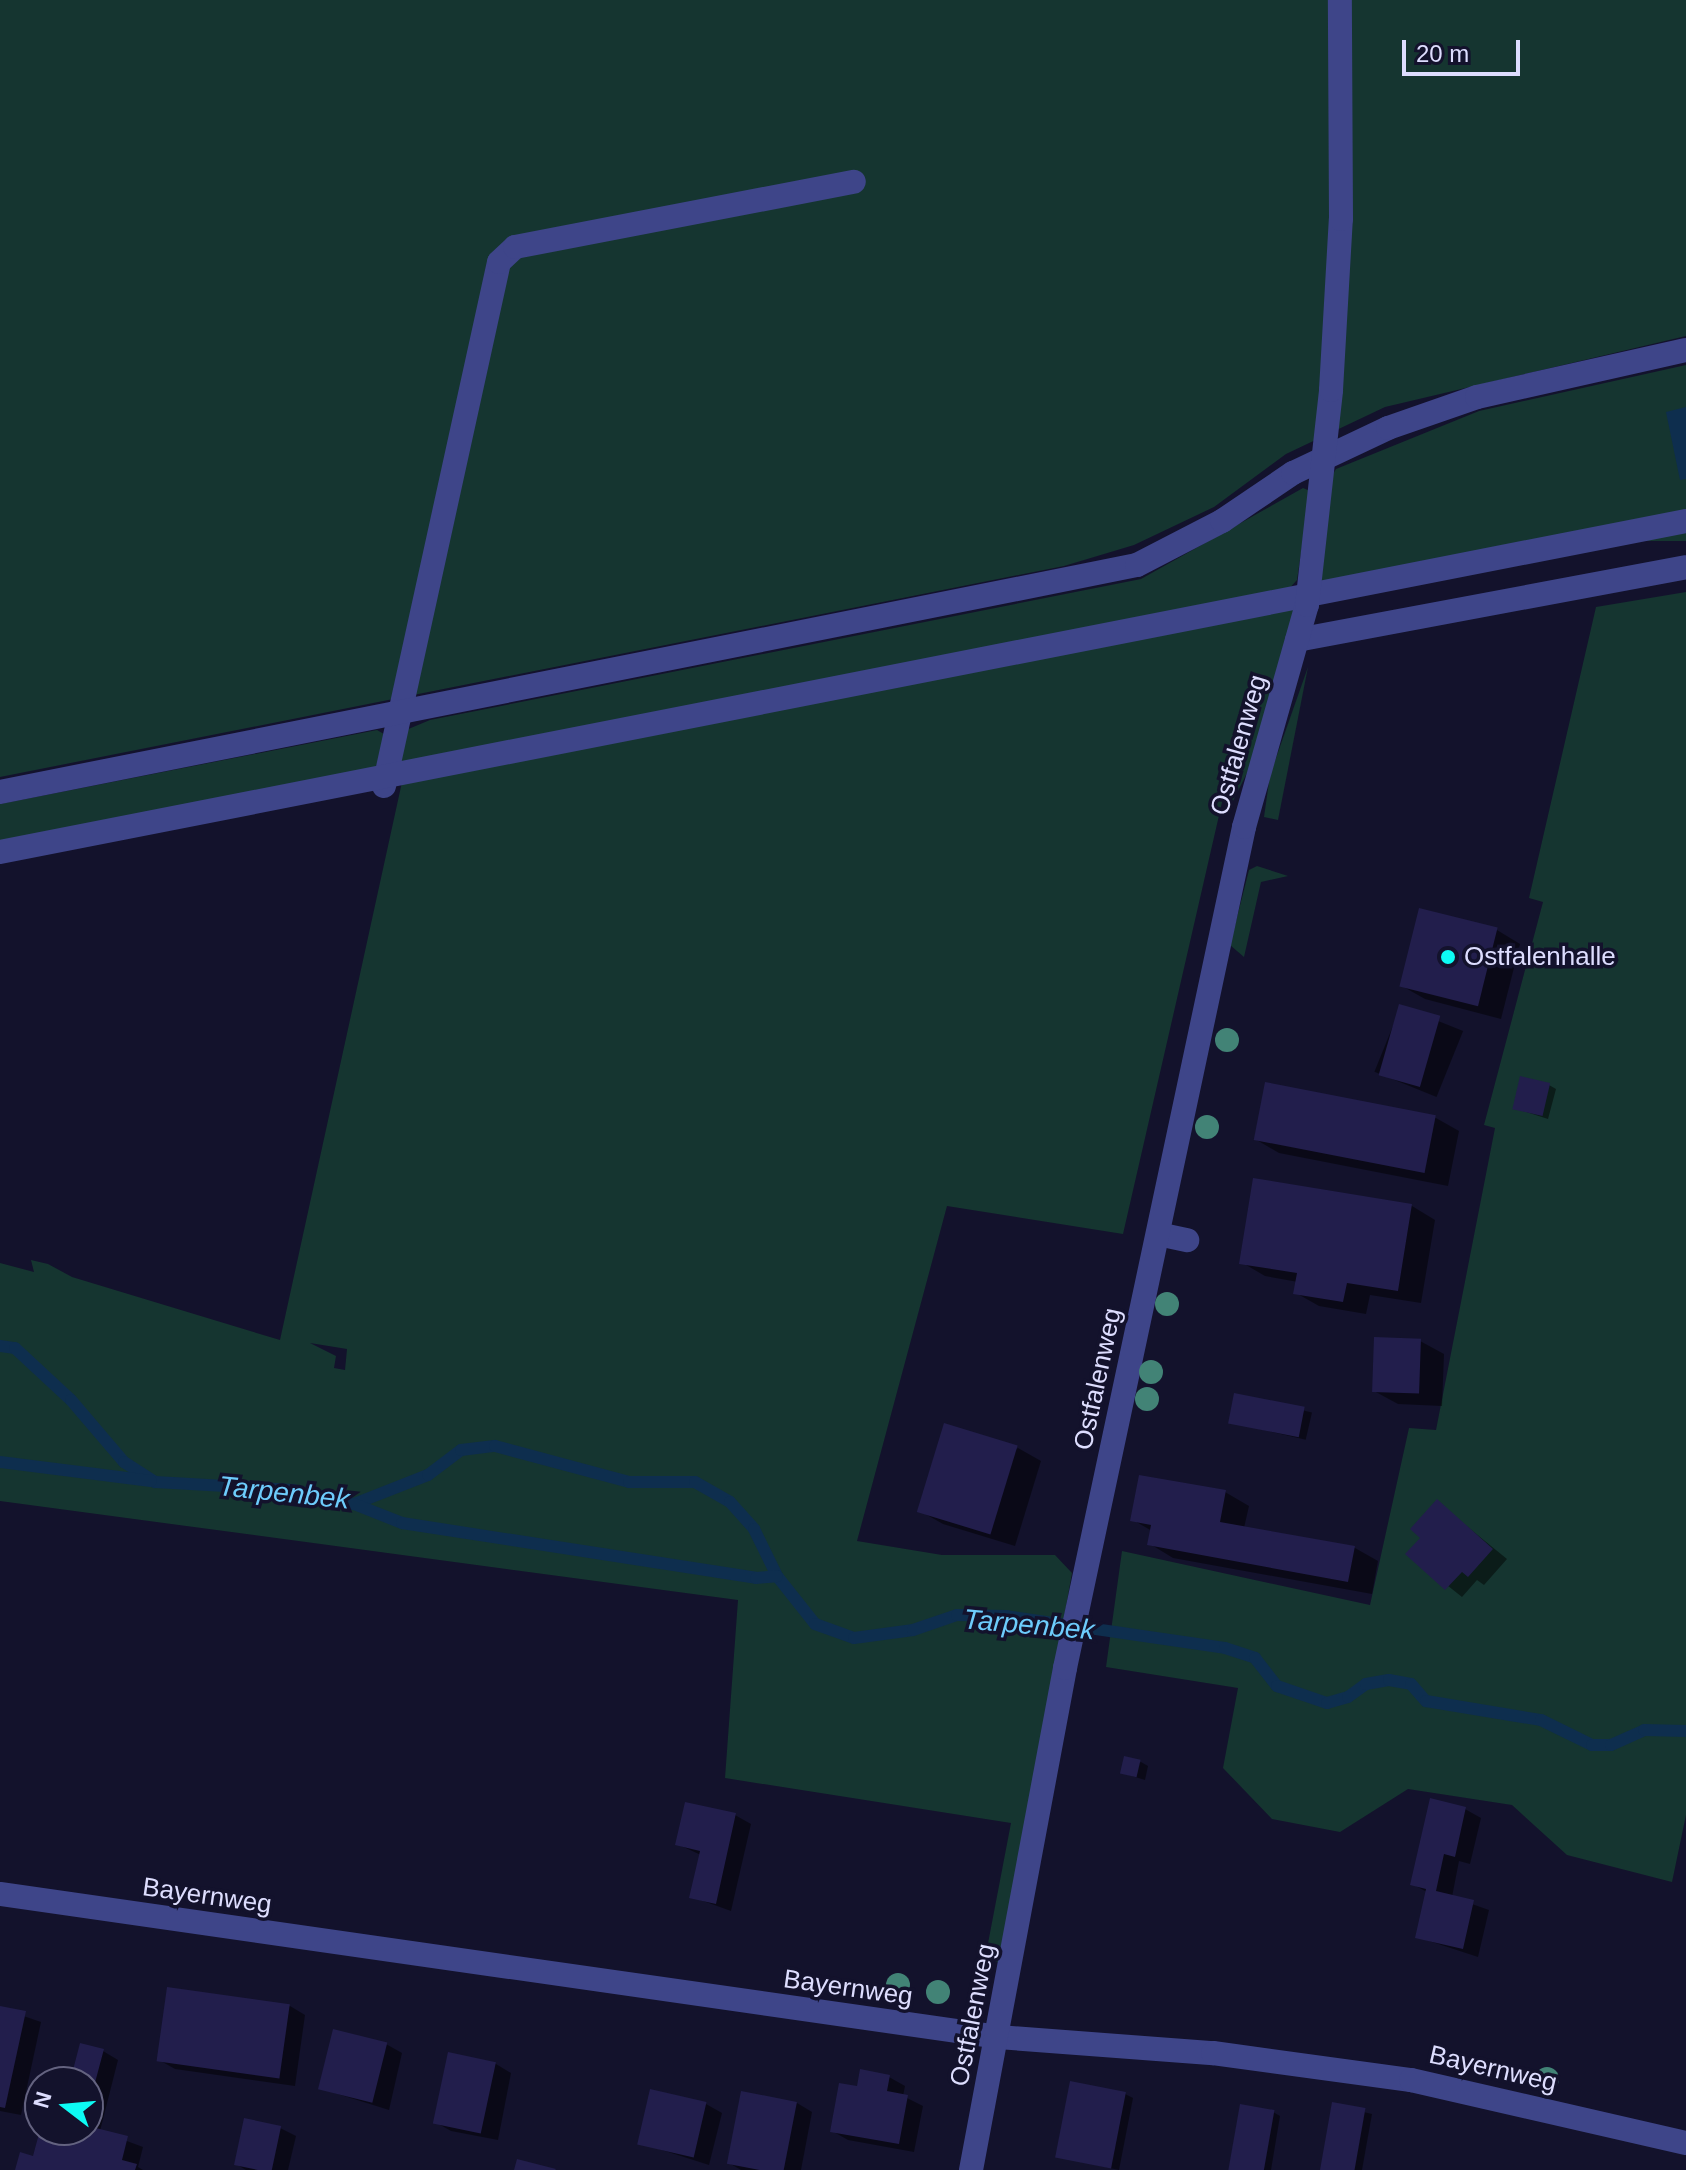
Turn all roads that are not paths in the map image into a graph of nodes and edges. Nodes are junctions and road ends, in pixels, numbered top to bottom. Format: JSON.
{"nodes":[{"id":1,"x":1340,"y":0,"type":"edge"},
{"id":2,"x":854,"y":182,"type":"dead end"},
{"id":3,"x":1686,"y":350,"type":"edge"},
{"id":4,"x":1321,"y":458,"type":"junction"},
{"id":5,"x":1686,"y":521,"type":"edge"},
{"id":6,"x":1686,"y":567,"type":"edge"},
{"id":7,"x":1308,"y":600,"type":"junction"},
{"id":8,"x":1297,"y":640,"type":"junction"},
{"id":9,"x":400,"y":714,"type":"junction"},
{"id":10,"x":385,"y":781,"type":"junction"},
{"id":11,"x":0,"y":792,"type":"edge"},
{"id":12,"x":0,"y":852,"type":"edge"},
{"id":13,"x":1158,"y":1234,"type":"junction"},
{"id":14,"x":1187,"y":1240,"type":"dead end"},
{"id":15,"x":0,"y":1894,"type":"edge"},
{"id":16,"x":998,"y":2037,"type":"junction"},
{"id":17,"x":1686,"y":2143,"type":"edge"},
{"id":18,"x":971,"y":2170,"type":"edge"}],
"edges":[{"from":1,"to":4,"type":"street","name":"Ostfalenweg"},
{"from":2,"to":9,"type":"street"},
{"from":3,"to":4,"type":"street"},
{"from":4,"to":7,"type":"street","name":"Ostfalenweg"},
{"from":4,"to":9,"type":"street"},
{"from":5,"to":7,"type":"street"},
{"from":6,"to":8,"type":"street"},
{"from":7,"to":8,"type":"street","name":"Ostfalenweg"},
{"from":7,"to":10,"type":"street"},
{"from":8,"to":13,"type":"street","name":"Ostfalenweg"},
{"from":9,"to":10,"type":"street"},
{"from":9,"to":11,"type":"street"},
{"from":10,"to":12,"type":"street"},
{"from":13,"to":14,"type":"street"},
{"from":13,"to":16,"type":"street","name":"Ostfalenweg"},
{"from":15,"to":16,"type":"street","name":"Bayernweg"},
{"from":16,"to":17,"type":"street","name":"Bayernweg"},
{"from":16,"to":18,"type":"street","name":"Ostfalenweg"}]}
